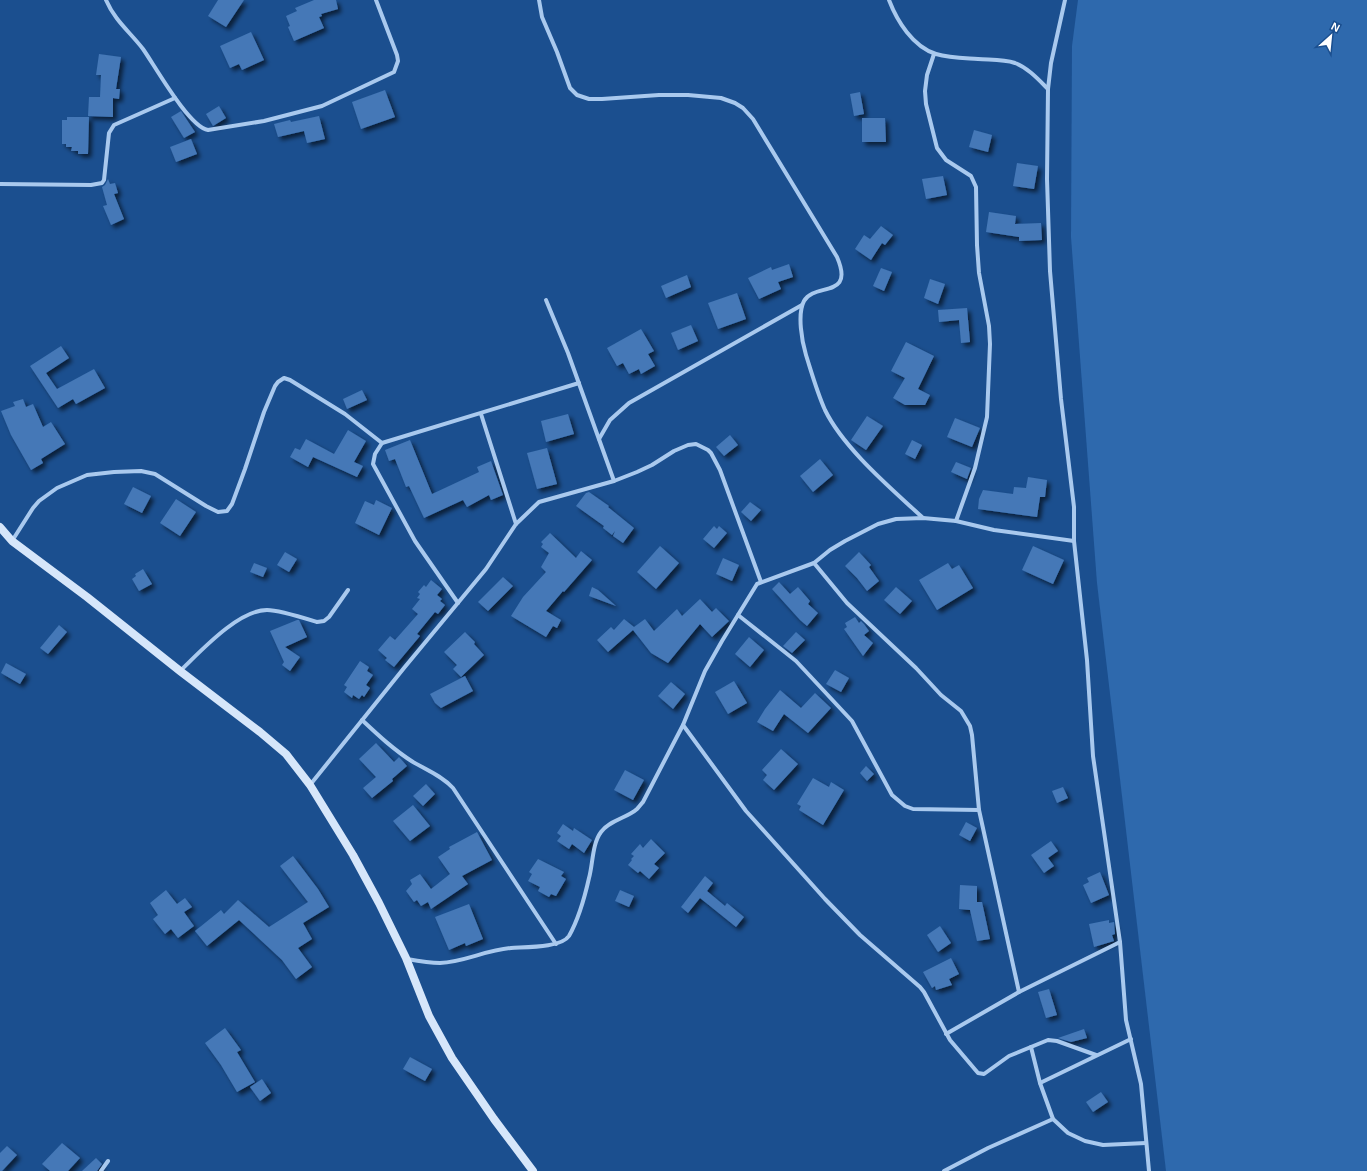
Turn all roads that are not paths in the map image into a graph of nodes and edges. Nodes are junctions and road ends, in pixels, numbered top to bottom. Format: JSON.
{"nodes":[{"id":1,"x":106,"y":0,"type":"edge"},
{"id":2,"x":376,"y":0,"type":"edge"},
{"id":3,"x":539,"y":0,"type":"edge"},
{"id":4,"x":889,"y":0,"type":"edge"},
{"id":5,"x":1065,"y":0,"type":"edge"},
{"id":6,"x":934,"y":54,"type":"junction"},
{"id":7,"x":1048,"y":89,"type":"junction"},
{"id":8,"x":176,"y":98,"type":"junction"},
{"id":9,"x":0,"y":184,"type":"edge"},
{"id":10,"x":546,"y":300,"type":"dead end"},
{"id":11,"x":802,"y":306,"type":"junction"},
{"id":12,"x":579,"y":384,"type":"junction"},
{"id":13,"x":481,"y":414,"type":"junction"},
{"id":14,"x":599,"y":439,"type":"junction"},
{"id":15,"x":382,"y":443,"type":"junction"},
{"id":16,"x":614,"y":481,"type":"junction"},
{"id":17,"x":923,"y":518,"type":"junction"},
{"id":18,"x":956,"y":521,"type":"junction"},
{"id":19,"x":516,"y":524,"type":"junction"},
{"id":20,"x":0,"y":527,"type":"edge"},
{"id":21,"x":1074,"y":540,"type":"junction"},
{"id":22,"x":12,"y":541,"type":"junction"},
{"id":23,"x":814,"y":563,"type":"junction"},
{"id":24,"x":761,"y":582,"type":"junction"},
{"id":25,"x":348,"y":590,"type":"dead end"},
{"id":26,"x":458,"y":603,"type":"junction"},
{"id":27,"x":738,"y":615,"type":"junction"},
{"id":28,"x":180,"y":671,"type":"junction"},
{"id":29,"x":362,"y":720,"type":"junction"},
{"id":30,"x":683,"y":725,"type":"junction"},
{"id":31,"x":310,"y":785,"type":"junction"},
{"id":32,"x":979,"y":810,"type":"junction"},
{"id":33,"x":1120,"y":942,"type":"junction"},
{"id":34,"x":556,"y":944,"type":"junction"},
{"id":35,"x":406,"y":958,"type":"junction"},
{"id":36,"x":1019,"y":992,"type":"junction"},
{"id":37,"x":946,"y":1034,"type":"junction"},
{"id":38,"x":1131,"y":1039,"type":"junction"},
{"id":39,"x":1031,"y":1047,"type":"junction"},
{"id":40,"x":1096,"y":1055,"type":"junction"},
{"id":41,"x":1040,"y":1083,"type":"junction"},
{"id":42,"x":1053,"y":1119,"type":"junction"},
{"id":43,"x":1146,"y":1144,"type":"junction"},
{"id":44,"x":108,"y":1162,"type":"dead end"},
{"id":45,"x":101,"y":1171,"type":"edge"},
{"id":46,"x":533,"y":1171,"type":"edge"},
{"id":47,"x":944,"y":1171,"type":"edge"},
{"id":48,"x":1149,"y":1171,"type":"edge"}],
"edges":[{"from":1,"to":8,"type":"street"},
{"from":2,"to":8,"type":"street"},
{"from":3,"to":11,"type":"street"},
{"from":4,"to":6,"type":"street"},
{"from":5,"to":7,"type":"street"},
{"from":6,"to":7,"type":"street"},
{"from":6,"to":18,"type":"street"},
{"from":7,"to":21,"type":"street"},
{"from":8,"to":9,"type":"street"},
{"from":10,"to":12,"type":"street"},
{"from":11,"to":14,"type":"street"},
{"from":11,"to":17,"type":"street"},
{"from":12,"to":13,"type":"street"},
{"from":12,"to":14,"type":"street"},
{"from":13,"to":15,"type":"street"},
{"from":13,"to":19,"type":"street"},
{"from":14,"to":16,"type":"street"},
{"from":15,"to":22,"type":"street"},
{"from":15,"to":26,"type":"street"},
{"from":16,"to":19,"type":"street"},
{"from":16,"to":24,"type":"street"},
{"from":17,"to":18,"type":"street"},
{"from":17,"to":23,"type":"street"},
{"from":18,"to":21,"type":"street"},
{"from":19,"to":26,"type":"street"},
{"from":20,"to":22,"type":"street"},
{"from":21,"to":33,"type":"street"},
{"from":22,"to":28,"type":"street"},
{"from":23,"to":24,"type":"street"},
{"from":23,"to":32,"type":"street"},
{"from":24,"to":27,"type":"street"},
{"from":25,"to":28,"type":"street"},
{"from":26,"to":29,"type":"street"},
{"from":27,"to":30,"type":"street"},
{"from":27,"to":32,"type":"street"},
{"from":28,"to":31,"type":"street"},
{"from":29,"to":31,"type":"street"},
{"from":29,"to":34,"type":"street"},
{"from":30,"to":34,"type":"street"},
{"from":30,"to":37,"type":"street"},
{"from":31,"to":35,"type":"street"},
{"from":32,"to":36,"type":"street"},
{"from":33,"to":36,"type":"street"},
{"from":33,"to":38,"type":"street"},
{"from":34,"to":35,"type":"street"},
{"from":35,"to":46,"type":"street"},
{"from":36,"to":37,"type":"street"},
{"from":37,"to":39,"type":"street"},
{"from":38,"to":40,"type":"street"},
{"from":38,"to":43,"type":"street"},
{"from":39,"to":40,"type":"street"},
{"from":39,"to":41,"type":"street"},
{"from":40,"to":41,"type":"street"},
{"from":41,"to":42,"type":"street"},
{"from":42,"to":43,"type":"street"},
{"from":42,"to":47,"type":"street"},
{"from":43,"to":48,"type":"street"},
{"from":44,"to":45,"type":"street"}]}
